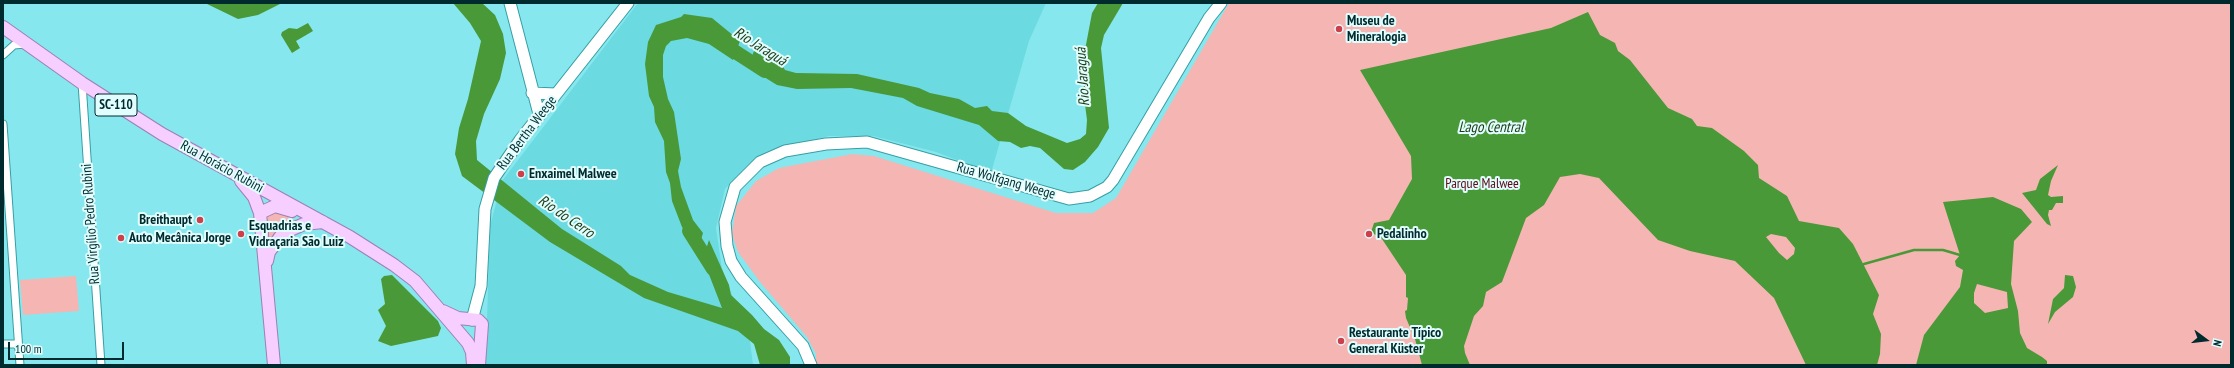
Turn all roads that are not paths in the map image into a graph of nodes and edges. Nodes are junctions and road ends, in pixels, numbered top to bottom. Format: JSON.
{"nodes":[{"id":1,"x":510,"y":3,"type":"edge"},
{"id":2,"x":628,"y":3,"type":"edge"},
{"id":3,"x":1214,"y":3,"type":"edge"},
{"id":4,"x":1221,"y":3,"type":"edge"},
{"id":5,"x":1209,"y":18,"type":"junction"},
{"id":6,"x":3,"y":27,"type":"edge"},
{"id":7,"x":26,"y":44,"type":"junction"},
{"id":8,"x":3,"y":55,"type":"edge"},
{"id":9,"x":82,"y":83,"type":"junction"},
{"id":10,"x":532,"y":93,"type":"junction"},
{"id":11,"x":556,"y":94,"type":"junction"},
{"id":12,"x":539,"y":114,"type":"junction"},
{"id":13,"x":3,"y":124,"type":"edge"},
{"id":14,"x":234,"y":174,"type":"junction"},
{"id":15,"x":260,"y":213,"type":"junction"},
{"id":16,"x":319,"y":220,"type":"junction"},
{"id":17,"x":266,"y":268,"type":"junction"},
{"id":18,"x":481,"y":286,"type":"junction"},
{"id":19,"x":439,"y":308,"type":"junction"},
{"id":20,"x":472,"y":320,"type":"junction"},
{"id":21,"x":482,"y":328,"type":"junction"},
{"id":22,"x":3,"y":344,"type":"edge"},
{"id":23,"x":18,"y":344,"type":"junction"},
{"id":24,"x":20,"y":365,"type":"edge"},
{"id":25,"x":101,"y":365,"type":"edge"},
{"id":26,"x":274,"y":365,"type":"edge"},
{"id":27,"x":473,"y":365,"type":"edge"},
{"id":28,"x":478,"y":365,"type":"edge"},
{"id":29,"x":811,"y":365,"type":"edge"}],
"edges":[{"from":1,"to":10,"type":"main road"},
{"from":2,"to":11,"type":"main road","name":"Rua Bertha Weege"},
{"from":3,"to":5,"type":"main road","name":"Rua Wolfgang Weege"},
{"from":4,"to":5,"type":"main road","name":"Rua Wolfgang Weege"},
{"from":5,"to":29,"type":"main road","name":"Rua Wolfgang Weege"},
{"from":6,"to":7,"type":"main road","name":"Rua Horácio Rubini","number":"SC-110"},
{"from":7,"to":8,"type":"street"},
{"from":7,"to":9,"type":"main road","name":"Rua Horácio Rubini","number":"SC-110"},
{"from":9,"to":14,"type":"main road","name":"Rua Horácio Rubini","number":"SC-110"},
{"from":9,"to":25,"type":"street","name":"Rua Virgílio Pedro Rubini"},
{"from":10,"to":11,"type":"main road"},
{"from":10,"to":12,"type":"main road"},
{"from":11,"to":12,"type":"main road","name":"Rua Bertha Weege"},
{"from":12,"to":18,"type":"main road","name":"Rua Bertha Weege"},
{"from":13,"to":23,"type":"street"},
{"from":14,"to":15,"type":"main road"},
{"from":14,"to":16,"type":"main road","name":"Rua Horácio Rubini"},
{"from":15,"to":16,"type":"main road"},
{"from":15,"to":17,"type":"main road"},
{"from":16,"to":17,"type":"main road"},
{"from":16,"to":19,"type":"main road","name":"Rua Horácio Rubini"},
{"from":17,"to":26,"type":"main road"},
{"from":18,"to":20,"type":"main road","name":"Rua Bertha Weege"},
{"from":18,"to":21,"type":"main road","name":"Rua Bertha Weege"},
{"from":19,"to":20,"type":"main road","name":"Rua Horácio Rubini"},
{"from":19,"to":27,"type":"main road","name":"Rua Horácio Rubini"},
{"from":20,"to":21,"type":"main road"},
{"from":21,"to":28,"type":"main road"},
{"from":22,"to":23,"type":"street"},
{"from":23,"to":24,"type":"street"}]}
